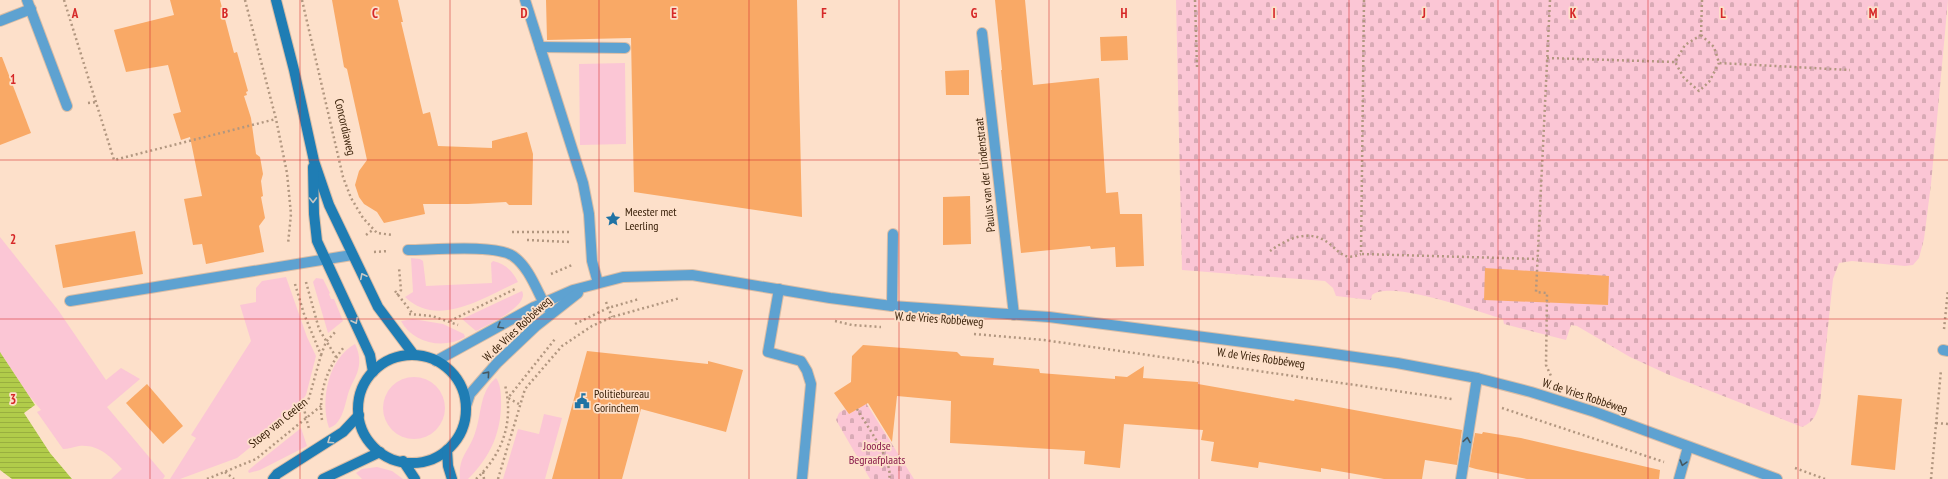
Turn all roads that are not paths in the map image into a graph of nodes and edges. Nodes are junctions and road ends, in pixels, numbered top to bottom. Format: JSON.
{"nodes":[{"id":1,"x":276,"y":0,"type":"edge"},
{"id":2,"x":525,"y":0,"type":"edge"},
{"id":3,"x":29,"y":5,"type":"edge"},
{"id":4,"x":0,"y":21,"type":"edge"},
{"id":5,"x":982,"y":32,"type":"dead end"},
{"id":6,"x":540,"y":47,"type":"junction"},
{"id":7,"x":626,"y":48,"type":"dead end"},
{"id":8,"x":67,"y":106,"type":"dead end"},
{"id":9,"x":314,"y":161,"type":"junction"},
{"id":10,"x":893,"y":234,"type":"dead end"},
{"id":11,"x":408,"y":250,"type":"road end"},
{"id":12,"x":352,"y":255,"type":"junction"},
{"id":13,"x":324,"y":259,"type":"junction"},
{"id":14,"x":598,"y":283,"type":"junction"},
{"id":15,"x":779,"y":289,"type":"junction"},
{"id":16,"x":70,"y":301,"type":"dead end"},
{"id":17,"x":543,"y":302,"type":"junction"},
{"id":18,"x":892,"y":306,"type":"junction"},
{"id":19,"x":550,"y":314,"type":"junction"},
{"id":20,"x":1014,"y":315,"type":"junction"},
{"id":21,"x":414,"y":355,"type":"junction"},
{"id":22,"x":436,"y":361,"type":"junction"},
{"id":23,"x":373,"y":372,"type":"junction"},
{"id":24,"x":1477,"y":378,"type":"junction"},
{"id":25,"x":466,"y":406,"type":"junction"},
{"id":26,"x":359,"y":415,"type":"junction"},
{"id":27,"x":1688,"y":447,"type":"junction"},
{"id":28,"x":447,"y":450,"type":"junction"},
{"id":29,"x":380,"y":452,"type":"junction"},
{"id":30,"x":403,"y":461,"type":"junction"},
{"id":31,"x":273,"y":479,"type":"edge"},
{"id":32,"x":323,"y":479,"type":"edge"},
{"id":33,"x":415,"y":479,"type":"edge"},
{"id":34,"x":452,"y":479,"type":"edge"},
{"id":35,"x":802,"y":479,"type":"edge"},
{"id":36,"x":1461,"y":479,"type":"edge"},
{"id":37,"x":1679,"y":479,"type":"edge"},
{"id":38,"x":1777,"y":479,"type":"edge"}],
"edges":[{"from":1,"to":9,"type":"main road"},
{"from":2,"to":6,"type":"street"},
{"from":3,"to":4,"type":"street"},
{"from":3,"to":8,"type":"street"},
{"from":5,"to":20,"type":"street","name":"Paulus van der Lindenstraat"},
{"from":6,"to":7,"type":"street"},
{"from":6,"to":14,"type":"street"},
{"from":9,"to":12,"type":"main road"},
{"from":9,"to":13,"type":"main road","one_way":true},
{"from":10,"to":18,"type":"street"},
{"from":11,"to":17,"type":"street"},
{"from":12,"to":13,"type":"street"},
{"from":21,"to":12,"type":"main road","one_way":true},
{"from":13,"to":16,"type":"street"},
{"from":13,"to":23,"type":"main road","one_way":true},
{"from":14,"to":15,"type":"street","name":"W. de Vries Robbéweg"},
{"from":14,"to":17,"type":"street","name":"W. de Vries Robbéweg"},
{"from":14,"to":19,"type":"street","name":"W. de Vries Robbéweg"},
{"from":15,"to":18,"type":"street","name":"W. de Vries Robbéweg"},
{"from":15,"to":35,"type":"street"},
{"from":17,"to":19,"type":"street"},
{"from":17,"to":22,"type":"street","name":"W. de Vries Robbéweg","one_way":true},
{"from":18,"to":20,"type":"street","name":"W. de Vries Robbéweg"},
{"from":25,"to":19,"type":"street","name":"W. de Vries Robbéweg","one_way":true},
{"from":20,"to":24,"type":"street","name":"W. de Vries Robbéweg"},
{"from":21,"to":22,"type":"main road"},
{"from":21,"to":23,"type":"main road"},
{"from":22,"to":25,"type":"main road"},
{"from":23,"to":26,"type":"main road"},
{"from":24,"to":27,"type":"street","name":"W. de Vries Robbéweg"},
{"from":36,"to":24,"type":"street","one_way":true},
{"from":25,"to":28,"type":"main road"},
{"from":26,"to":29,"type":"main road"},
{"from":26,"to":31,"type":"main road","one_way":true},
{"from":27,"to":37,"type":"street","one_way":true},
{"from":27,"to":38,"type":"street","name":"W. de Vries Robbéweg"},
{"from":28,"to":30,"type":"main road"},
{"from":28,"to":34,"type":"main road"},
{"from":29,"to":30,"type":"main road"},
{"from":29,"to":32,"type":"main road"},
{"from":30,"to":33,"type":"main road"}]}
